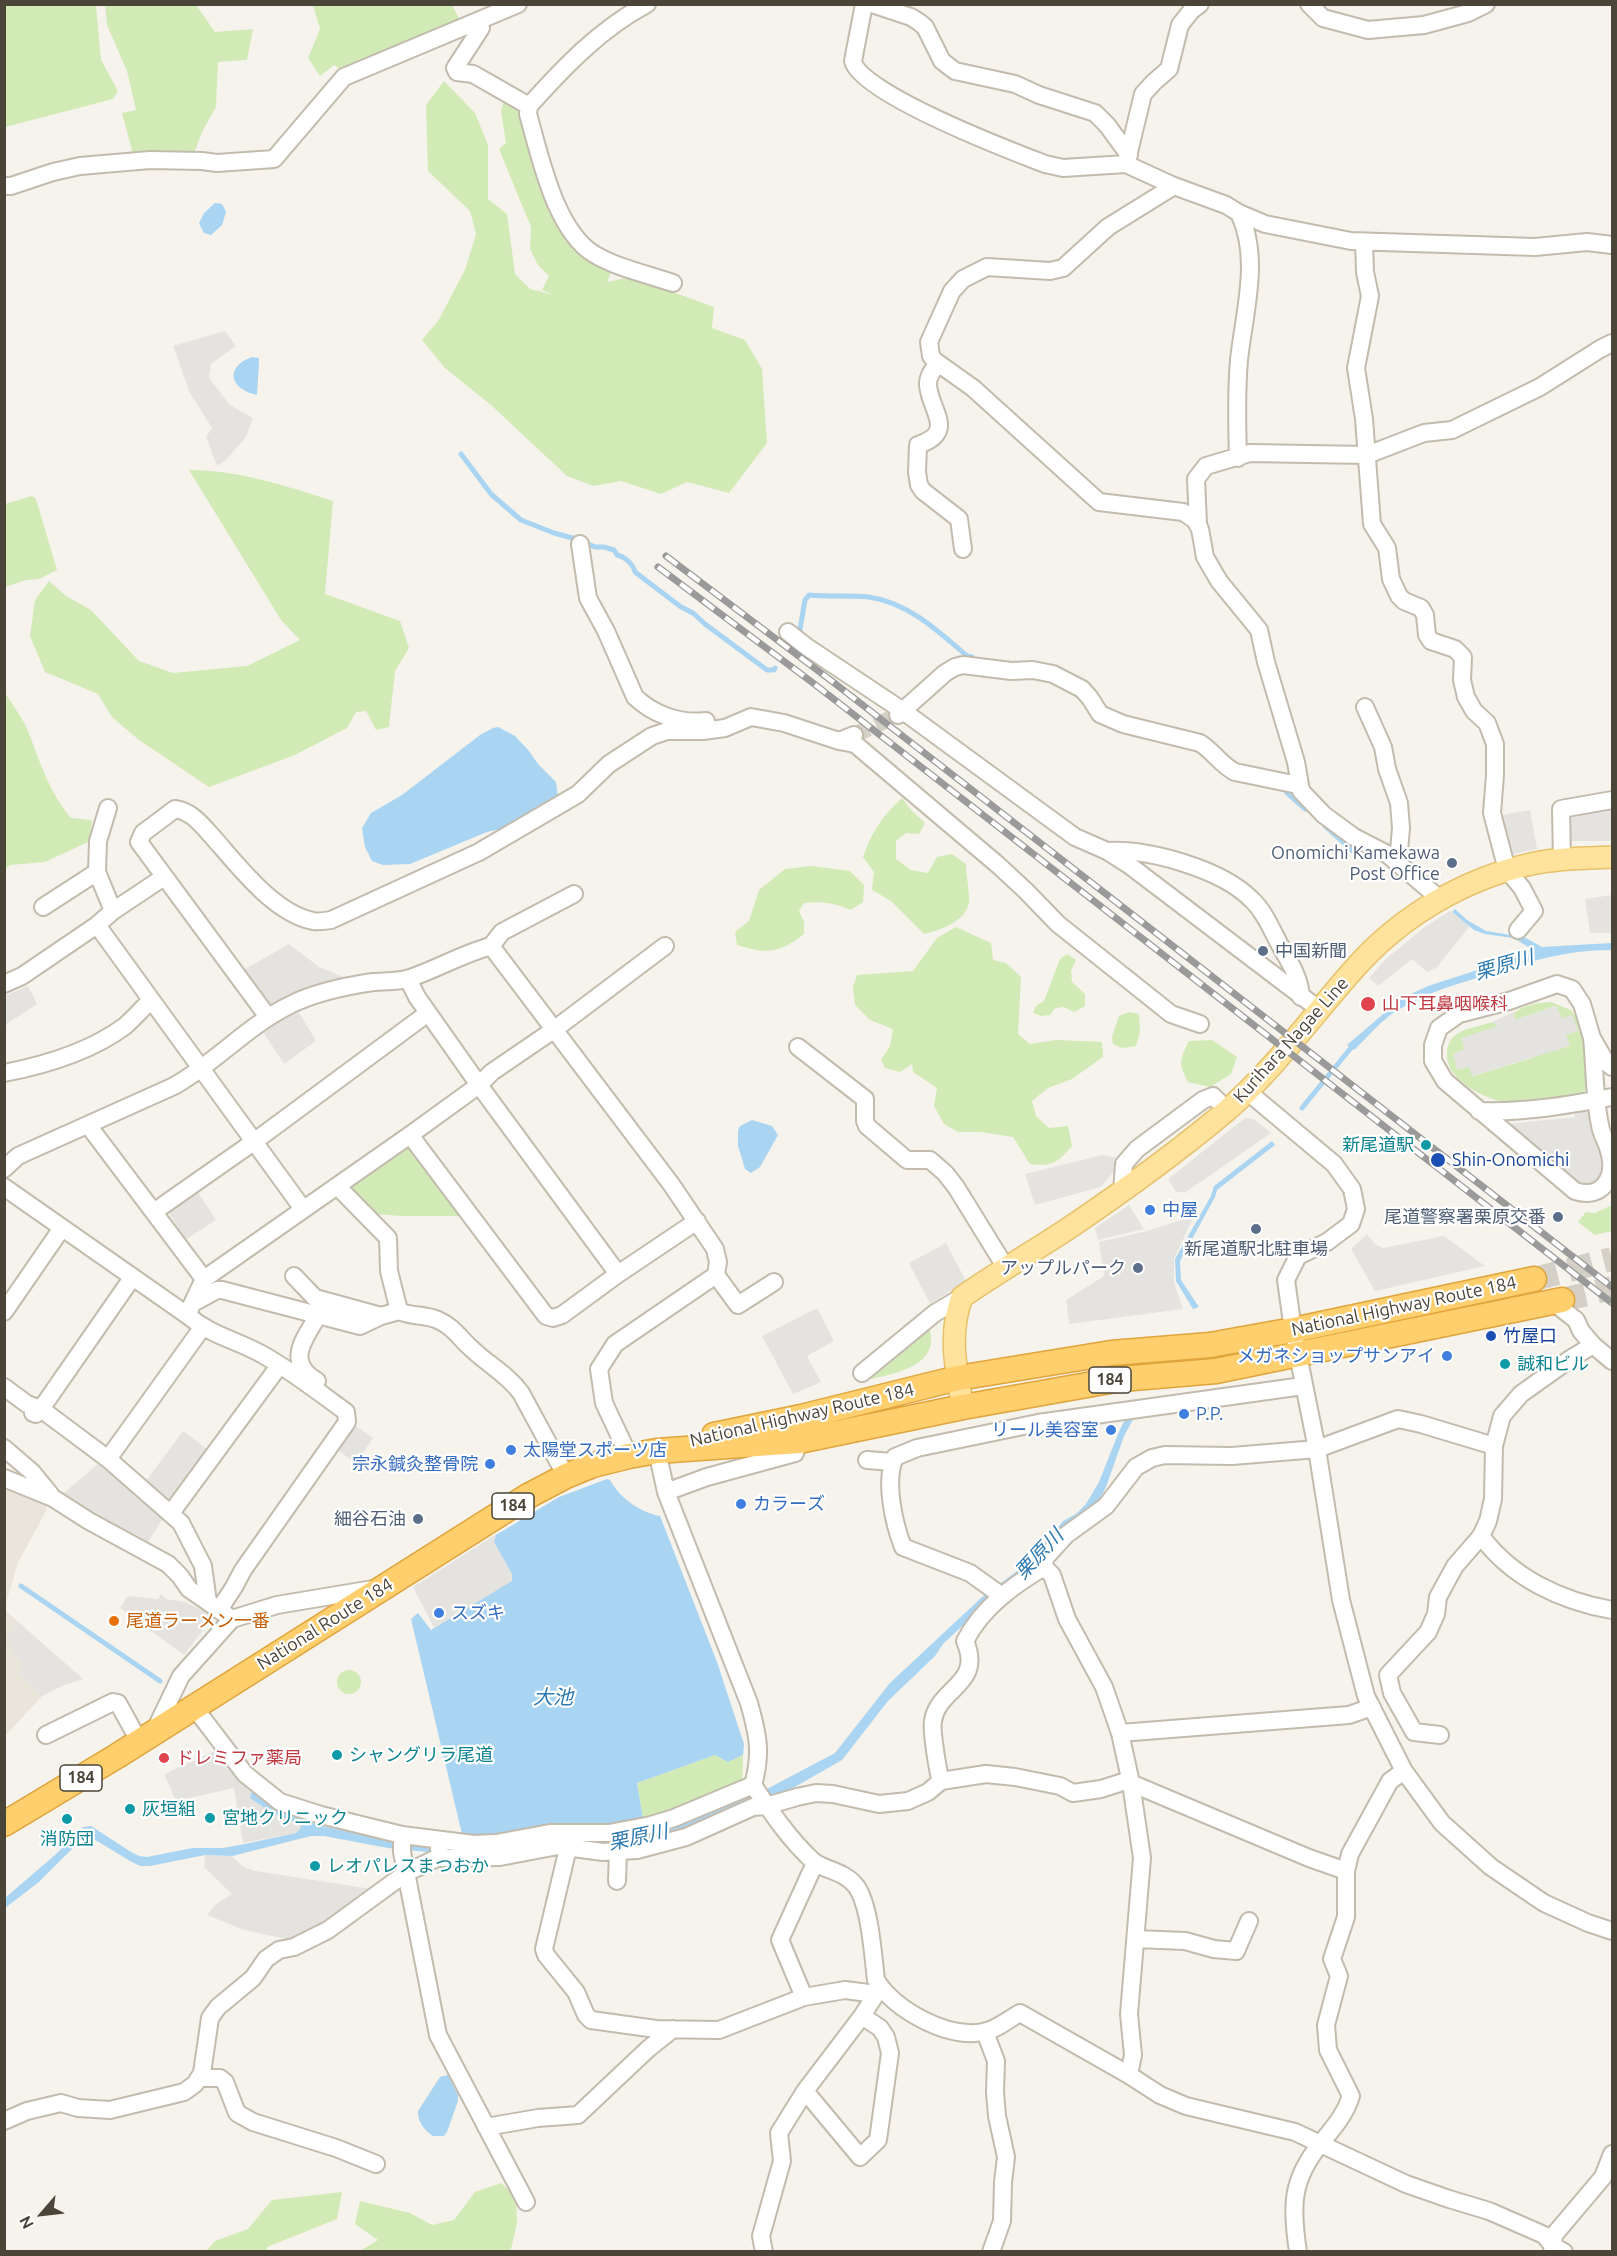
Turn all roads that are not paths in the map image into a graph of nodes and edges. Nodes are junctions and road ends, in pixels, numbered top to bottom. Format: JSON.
{"nodes":[{"id":1,"x":518,"y":4,"type":"edge"},
{"id":2,"x":647,"y":4,"type":"edge"},
{"id":3,"x":864,"y":4,"type":"edge"},
{"id":4,"x":872,"y":4,"type":"edge"},
{"id":5,"x":1200,"y":4,"type":"edge"},
{"id":6,"x":1310,"y":4,"type":"edge"},
{"id":7,"x":1486,"y":4,"type":"edge"},
{"id":8,"x":478,"y":22,"type":"junction"},
{"id":9,"x":529,"y":106,"type":"junction"},
{"id":10,"x":1127,"y":159,"type":"junction"},
{"id":11,"x":4,"y":186,"type":"edge"},
{"id":12,"x":1174,"y":186,"type":"junction"},
{"id":13,"x":1239,"y":213,"type":"junction"},
{"id":14,"x":1364,"y":242,"type":"junction"},
{"id":15,"x":1612,"y":245,"type":"edge"},
{"id":16,"x":672,"y":283,"type":"dead end"},
{"id":17,"x":1612,"y":343,"type":"edge"},
{"id":18,"x":938,"y":363,"type":"junction"},
{"id":19,"x":1366,"y":455,"type":"junction"},
{"id":20,"x":1238,"y":458,"type":"junction"},
{"id":21,"x":1198,"y":524,"type":"junction"},
{"id":22,"x":580,"y":544,"type":"dead end"},
{"id":23,"x":963,"y":549,"type":"dead end"},
{"id":24,"x":788,"y":632,"type":"dead end"},
{"id":25,"x":1365,"y":707,"type":"dead end"},
{"id":26,"x":901,"y":713,"type":"junction"},
{"id":27,"x":751,"y":717,"type":"junction"},
{"id":28,"x":1299,"y":786,"type":"junction"},
{"id":29,"x":1612,"y":800,"type":"edge"},
{"id":30,"x":108,"y":808,"type":"dead end"},
{"id":31,"x":1107,"y":851,"type":"junction"},
{"id":32,"x":1612,"y":856,"type":"edge"},
{"id":33,"x":1562,"y":859,"type":"junction"},
{"id":34,"x":1398,"y":863,"type":"junction"},
{"id":35,"x":1507,"y":870,"type":"junction"},
{"id":36,"x":97,"y":872,"type":"junction"},
{"id":37,"x":164,"y":877,"type":"junction"},
{"id":38,"x":574,"y":894,"type":"dead end"},
{"id":39,"x":1440,"y":899,"type":"junction"},
{"id":40,"x":43,"y":907,"type":"dead end"},
{"id":41,"x":113,"y":911,"type":"junction"},
{"id":42,"x":97,"y":925,"type":"junction"},
{"id":43,"x":1518,"y":930,"type":"dead end"},
{"id":44,"x":490,"y":946,"type":"junction"},
{"id":45,"x":665,"y":946,"type":"dead end"},
{"id":46,"x":408,"y":979,"type":"junction"},
{"id":47,"x":4,"y":984,"type":"edge"},
{"id":48,"x":1301,"y":997,"type":"junction"},
{"id":49,"x":151,"y":1000,"type":"junction"},
{"id":50,"x":1320,"y":1010,"type":"junction"},
{"id":51,"x":428,"y":1013,"type":"junction"},
{"id":52,"x":268,"y":1017,"type":"junction"},
{"id":53,"x":1200,"y":1024,"type":"dead end"},
{"id":54,"x":555,"y":1029,"type":"junction"},
{"id":55,"x":1592,"y":1038,"type":"junction"},
{"id":56,"x":798,"y":1047,"type":"dead end"},
{"id":57,"x":1612,"y":1067,"type":"edge"},
{"id":58,"x":201,"y":1068,"type":"junction"},
{"id":59,"x":4,"y":1073,"type":"edge"},
{"id":60,"x":479,"y":1085,"type":"junction"},
{"id":61,"x":1248,"y":1092,"type":"junction"},
{"id":62,"x":1605,"y":1099,"type":"edge"},
{"id":63,"x":1479,"y":1111,"type":"junction"},
{"id":64,"x":88,"y":1125,"type":"junction"},
{"id":65,"x":410,"y":1135,"type":"junction"},
{"id":66,"x":255,"y":1141,"type":"junction"},
{"id":67,"x":4,"y":1169,"type":"edge"},
{"id":68,"x":4,"y":1187,"type":"edge"},
{"id":69,"x":338,"y":1187,"type":"junction"},
{"id":70,"x":303,"y":1209,"type":"junction"},
{"id":71,"x":155,"y":1211,"type":"junction"},
{"id":72,"x":697,"y":1221,"type":"junction"},
{"id":73,"x":62,"y":1228,"type":"junction"},
{"id":74,"x":1006,"y":1268,"type":"junction"},
{"id":75,"x":618,"y":1274,"type":"junction"},
{"id":76,"x":716,"y":1275,"type":"junction"},
{"id":77,"x":294,"y":1276,"type":"dead end"},
{"id":78,"x":132,"y":1278,"type":"junction"},
{"id":79,"x":1534,"y":1279,"type":"tunnel mouth"},
{"id":80,"x":204,"y":1280,"type":"junction"},
{"id":81,"x":774,"y":1282,"type":"dead end"},
{"id":82,"x":962,"y":1298,"type":"junction"},
{"id":83,"x":1558,"y":1301,"type":"joint"},
{"id":84,"x":190,"y":1309,"type":"junction"},
{"id":85,"x":399,"y":1311,"type":"junction"},
{"id":86,"x":4,"y":1312,"type":"edge"},
{"id":87,"x":319,"y":1314,"type":"junction"},
{"id":88,"x":381,"y":1316,"type":"junction"},
{"id":89,"x":202,"y":1328,"type":"junction"},
{"id":90,"x":1293,"y":1330,"type":"junction"},
{"id":91,"x":1593,"y":1345,"type":"junction"},
{"id":92,"x":1297,"y":1355,"type":"junction"},
{"id":93,"x":1612,"y":1361,"type":"edge"},
{"id":94,"x":279,"y":1366,"type":"junction"},
{"id":95,"x":862,"y":1373,"type":"dead end"},
{"id":96,"x":957,"y":1377,"type":"junction"},
{"id":97,"x":326,"y":1386,"type":"dead end"},
{"id":98,"x":1303,"y":1386,"type":"junction"},
{"id":99,"x":4,"y":1388,"type":"edge"},
{"id":100,"x":4,"y":1401,"type":"edge"},
{"id":101,"x":963,"y":1407,"type":"junction"},
{"id":102,"x":40,"y":1409,"type":"junction"},
{"id":103,"x":800,"y":1441,"type":"junction"},
{"id":104,"x":1494,"y":1446,"type":"junction"},
{"id":105,"x":4,"y":1448,"type":"edge"},
{"id":106,"x":1317,"y":1449,"type":"junction"},
{"id":107,"x":657,"y":1451,"type":"junction"},
{"id":108,"x":628,"y":1456,"type":"junction"},
{"id":109,"x":108,"y":1459,"type":"junction"},
{"id":110,"x":867,"y":1460,"type":"dead end"},
{"id":111,"x":893,"y":1462,"type":"junction"},
{"id":112,"x":566,"y":1476,"type":"junction"},
{"id":113,"x":4,"y":1478,"type":"edge"},
{"id":114,"x":666,"y":1492,"type":"junction"},
{"id":115,"x":53,"y":1498,"type":"junction"},
{"id":116,"x":171,"y":1513,"type":"junction"},
{"id":117,"x":1480,"y":1536,"type":"junction"},
{"id":118,"x":1044,"y":1567,"type":"junction"},
{"id":119,"x":382,"y":1588,"type":"junction"},
{"id":120,"x":998,"y":1592,"type":"junction"},
{"id":121,"x":1612,"y":1610,"type":"edge"},
{"id":122,"x":219,"y":1611,"type":"junction"},
{"id":123,"x":1388,"y":1675,"type":"junction"},
{"id":124,"x":1360,"y":1678,"type":"junction"},
{"id":125,"x":194,"y":1707,"type":"junction"},
{"id":126,"x":1372,"y":1707,"type":"junction"},
{"id":127,"x":1120,"y":1733,"type":"junction"},
{"id":128,"x":46,"y":1735,"type":"dead end"},
{"id":129,"x":1440,"y":1735,"type":"dead end"},
{"id":130,"x":147,"y":1736,"type":"junction"},
{"id":131,"x":1404,"y":1770,"type":"junction"},
{"id":132,"x":941,"y":1781,"type":"junction"},
{"id":133,"x":1131,"y":1783,"type":"junction"},
{"id":134,"x":754,"y":1787,"type":"junction"},
{"id":135,"x":765,"y":1805,"type":"junction"},
{"id":136,"x":4,"y":1824,"type":"edge"},
{"id":137,"x":402,"y":1842,"type":"junction"},
{"id":138,"x":568,"y":1848,"type":"junction"},
{"id":139,"x":439,"y":1849,"type":"junction"},
{"id":140,"x":618,"y":1852,"type":"junction"},
{"id":141,"x":815,"y":1863,"type":"junction"},
{"id":142,"x":1346,"y":1871,"type":"junction"},
{"id":143,"x":406,"y":1873,"type":"junction"},
{"id":144,"x":617,"y":1881,"type":"dead end"},
{"id":145,"x":1249,"y":1921,"type":"dead end"},
{"id":146,"x":1612,"y":1931,"type":"edge"},
{"id":147,"x":1136,"y":1939,"type":"junction"},
{"id":148,"x":879,"y":1992,"type":"junction"},
{"id":149,"x":804,"y":1997,"type":"junction"},
{"id":150,"x":862,"y":2016,"type":"junction"},
{"id":151,"x":673,"y":2029,"type":"junction"},
{"id":152,"x":985,"y":2032,"type":"junction"},
{"id":153,"x":1129,"y":2075,"type":"junction"},
{"id":154,"x":199,"y":2078,"type":"junction"},
{"id":155,"x":805,"y":2091,"type":"junction"},
{"id":156,"x":4,"y":2121,"type":"edge"},
{"id":157,"x":486,"y":2127,"type":"junction"},
{"id":158,"x":1320,"y":2144,"type":"junction"},
{"id":159,"x":1612,"y":2154,"type":"edge"},
{"id":160,"x":376,"y":2164,"type":"dead end"},
{"id":161,"x":526,"y":2202,"type":"dead end"},
{"id":162,"x":1553,"y":2250,"type":"edge"},
{"id":163,"x":764,"y":2252,"type":"edge"},
{"id":164,"x":991,"y":2252,"type":"edge"},
{"id":165,"x":1298,"y":2252,"type":"edge"}],
"edges":[{"from":1,"to":8,"type":"street"},
{"from":2,"to":9,"type":"street"},
{"from":3,"to":10,"type":"street"},
{"from":4,"to":10,"type":"street"},
{"from":5,"to":10,"type":"street"},
{"from":6,"to":7,"type":"street"},
{"from":8,"to":9,"type":"street"},
{"from":8,"to":11,"type":"street"},
{"from":9,"to":16,"type":"street"},
{"from":10,"to":12,"type":"street"},
{"from":12,"to":13,"type":"street"},
{"from":12,"to":18,"type":"street"},
{"from":13,"to":14,"type":"street"},
{"from":13,"to":20,"type":"street"},
{"from":14,"to":15,"type":"street"},
{"from":14,"to":19,"type":"street"},
{"from":17,"to":19,"type":"street"},
{"from":18,"to":21,"type":"street"},
{"from":18,"to":23,"type":"street"},
{"from":19,"to":20,"type":"street"},
{"from":19,"to":35,"type":"street"},
{"from":20,"to":21,"type":"street"},
{"from":21,"to":28,"type":"street"},
{"from":22,"to":27,"type":"street"},
{"from":24,"to":26,"type":"street"},
{"from":25,"to":34,"type":"street"},
{"from":26,"to":28,"type":"street"},
{"from":26,"to":31,"type":"street"},
{"from":27,"to":37,"type":"street"},
{"from":27,"to":53,"type":"street"},
{"from":28,"to":34,"type":"street"},
{"from":29,"to":33,"type":"street"},
{"from":30,"to":36,"type":"street"},
{"from":31,"to":48,"type":"street"},
{"from":31,"to":48,"type":"street"},
{"from":32,"to":33,"type":"main road","name":"Kurihara Nagae Line"},
{"from":33,"to":35,"type":"main road","name":"Kurihara Nagae Line"},
{"from":34,"to":39,"type":"street"},
{"from":35,"to":39,"type":"main road","name":"Kurihara Nagae Line"},
{"from":35,"to":43,"type":"street"},
{"from":36,"to":40,"type":"street"},
{"from":36,"to":41,"type":"street"},
{"from":37,"to":41,"type":"street"},
{"from":37,"to":52,"type":"street"},
{"from":38,"to":44,"type":"street"},
{"from":39,"to":50,"type":"main road","name":"Kurihara Nagae Line"},
{"from":41,"to":42,"type":"street"},
{"from":42,"to":47,"type":"street"},
{"from":42,"to":49,"type":"street"},
{"from":44,"to":46,"type":"street"},
{"from":44,"to":54,"type":"street"},
{"from":45,"to":54,"type":"street"},
{"from":46,"to":51,"type":"street"},
{"from":46,"to":52,"type":"street"},
{"from":48,"to":50,"type":"street"},
{"from":49,"to":58,"type":"street"},
{"from":49,"to":59,"type":"street"},
{"from":50,"to":61,"type":"main road","name":"Kurihara Nagae Line"},
{"from":51,"to":60,"type":"street"},
{"from":51,"to":66,"type":"street"},
{"from":52,"to":58,"type":"street"},
{"from":54,"to":60,"type":"street"},
{"from":54,"to":72,"type":"street"},
{"from":55,"to":57,"type":"street"},
{"from":55,"to":62,"type":"street"},
{"from":55,"to":63,"type":"street"},
{"from":56,"to":74,"type":"street"},
{"from":58,"to":64,"type":"street"},
{"from":58,"to":66,"type":"street"},
{"from":60,"to":65,"type":"street"},
{"from":60,"to":75,"type":"street"},
{"from":61,"to":74,"type":"main road","name":"Kurihara Nagae Line"},
{"from":61,"to":90,"type":"street"},
{"from":62,"to":63,"type":"street"},
{"from":62,"to":63,"type":"street"},
{"from":64,"to":67,"type":"street"},
{"from":64,"to":71,"type":"street"},
{"from":65,"to":69,"type":"street"},
{"from":65,"to":75,"type":"street"},
{"from":66,"to":70,"type":"street"},
{"from":66,"to":71,"type":"street"},
{"from":68,"to":73,"type":"street"},
{"from":69,"to":70,"type":"street"},
{"from":69,"to":85,"type":"street"},
{"from":70,"to":80,"type":"street"},
{"from":71,"to":80,"type":"street"},
{"from":72,"to":75,"type":"street"},
{"from":72,"to":76,"type":"street"},
{"from":73,"to":78,"type":"street"},
{"from":73,"to":86,"type":"street"},
{"from":74,"to":82,"type":"main road","name":"Kurihara Nagae Line"},
{"from":76,"to":81,"type":"street"},
{"from":76,"to":108,"type":"street"},
{"from":77,"to":88,"type":"street"},
{"from":78,"to":84,"type":"street"},
{"from":78,"to":102,"type":"street"},
{"from":79,"to":90,"type":"highway","name":"National Highway Route 184","number":"184"},
{"from":80,"to":84,"type":"street"},
{"from":82,"to":95,"type":"street"},
{"from":82,"to":96,"type":"main road"},
{"from":83,"to":91,"type":"street"},
{"from":83,"to":92,"type":"highway","name":"National Highway Route 184","number":"184"},
{"from":84,"to":87,"type":"street"},
{"from":84,"to":89,"type":"street"},
{"from":85,"to":88,"type":"street"},
{"from":85,"to":112,"type":"street"},
{"from":87,"to":88,"type":"street"},
{"from":87,"to":97,"type":"street"},
{"from":89,"to":94,"type":"street"},
{"from":89,"to":109,"type":"street"},
{"from":90,"to":92,"type":"street"},
{"from":90,"to":96,"type":"highway","name":"National Highway Route 184","number":"184"},
{"from":91,"to":93,"type":"street"},
{"from":91,"to":104,"type":"street"},
{"from":92,"to":98,"type":"street"},
{"from":92,"to":101,"type":"highway","name":"National Highway Route 184","number":"184"},
{"from":94,"to":116,"type":"street"},
{"from":94,"to":122,"type":"street"},
{"from":96,"to":101,"type":"main road"},
{"from":96,"to":107,"type":"highway","name":"National Highway Route 184","number":"184"},
{"from":98,"to":106,"type":"street"},
{"from":98,"to":111,"type":"street"},
{"from":99,"to":102,"type":"street"},
{"from":100,"to":102,"type":"street"},
{"from":101,"to":103,"type":"highway","name":"National Highway Route 184","number":"184"},
{"from":102,"to":109,"type":"street"},
{"from":103,"to":107,"type":"highway","name":"National Highway Route 184","number":"184"},
{"from":103,"to":114,"type":"street"},
{"from":104,"to":106,"type":"street"},
{"from":104,"to":117,"type":"street"},
{"from":105,"to":115,"type":"street"},
{"from":106,"to":118,"type":"street"},
{"from":106,"to":124,"type":"street"},
{"from":107,"to":108,"type":"highway","name":"National Route 184","number":"184"},
{"from":107,"to":114,"type":"street"},
{"from":108,"to":112,"type":"highway","name":"National Route 184","number":"184"},
{"from":109,"to":116,"type":"street"},
{"from":110,"to":111,"type":"street"},
{"from":111,"to":120,"type":"street"},
{"from":112,"to":119,"type":"highway","name":"National Route 184","number":"184"},
{"from":113,"to":115,"type":"street"},
{"from":114,"to":134,"type":"street"},
{"from":115,"to":122,"type":"street"},
{"from":116,"to":122,"type":"street"},
{"from":117,"to":121,"type":"street"},
{"from":117,"to":123,"type":"street"},
{"from":118,"to":120,"type":"street"},
{"from":118,"to":127,"type":"street"},
{"from":119,"to":122,"type":"street"},
{"from":119,"to":125,"type":"highway","name":"National Route 184","number":"184"},
{"from":120,"to":132,"type":"street"},
{"from":122,"to":130,"type":"street"},
{"from":123,"to":124,"type":"street"},
{"from":123,"to":129,"type":"street"},
{"from":124,"to":126,"type":"street"},
{"from":125,"to":130,"type":"highway","name":"National Route 184","number":"184"},
{"from":125,"to":137,"type":"street"},
{"from":126,"to":127,"type":"street"},
{"from":126,"to":131,"type":"street"},
{"from":127,"to":133,"type":"street"},
{"from":128,"to":130,"type":"street"},
{"from":130,"to":136,"type":"highway","name":"National Route 184","number":"184"},
{"from":131,"to":142,"type":"street"},
{"from":131,"to":146,"type":"street"},
{"from":132,"to":133,"type":"street"},
{"from":132,"to":135,"type":"street"},
{"from":133,"to":142,"type":"street"},
{"from":133,"to":147,"type":"street"},
{"from":134,"to":135,"type":"street"},
{"from":134,"to":139,"type":"street"},
{"from":135,"to":140,"type":"street"},
{"from":135,"to":141,"type":"street"},
{"from":137,"to":139,"type":"street"},
{"from":137,"to":143,"type":"street"},
{"from":138,"to":139,"type":"street"},
{"from":138,"to":140,"type":"street"},
{"from":138,"to":151,"type":"street"},
{"from":139,"to":143,"type":"street"},
{"from":140,"to":144,"type":"street"},
{"from":141,"to":148,"type":"street"},
{"from":141,"to":149,"type":"street"},
{"from":142,"to":158,"type":"street"},
{"from":143,"to":154,"type":"street"},
{"from":143,"to":157,"type":"street"},
{"from":145,"to":147,"type":"street"},
{"from":147,"to":153,"type":"street"},
{"from":148,"to":149,"type":"street"},
{"from":148,"to":150,"type":"street"},
{"from":148,"to":152,"type":"street"},
{"from":149,"to":151,"type":"street"},
{"from":150,"to":155,"type":"street"},
{"from":150,"to":155,"type":"street"},
{"from":151,"to":157,"type":"street"},
{"from":152,"to":153,"type":"street"},
{"from":152,"to":164,"type":"street"},
{"from":153,"to":158,"type":"street"},
{"from":154,"to":156,"type":"street"},
{"from":154,"to":160,"type":"street"},
{"from":155,"to":163,"type":"street"},
{"from":157,"to":161,"type":"street"},
{"from":158,"to":162,"type":"street"},
{"from":158,"to":165,"type":"street"},
{"from":159,"to":162,"type":"street"}]}
